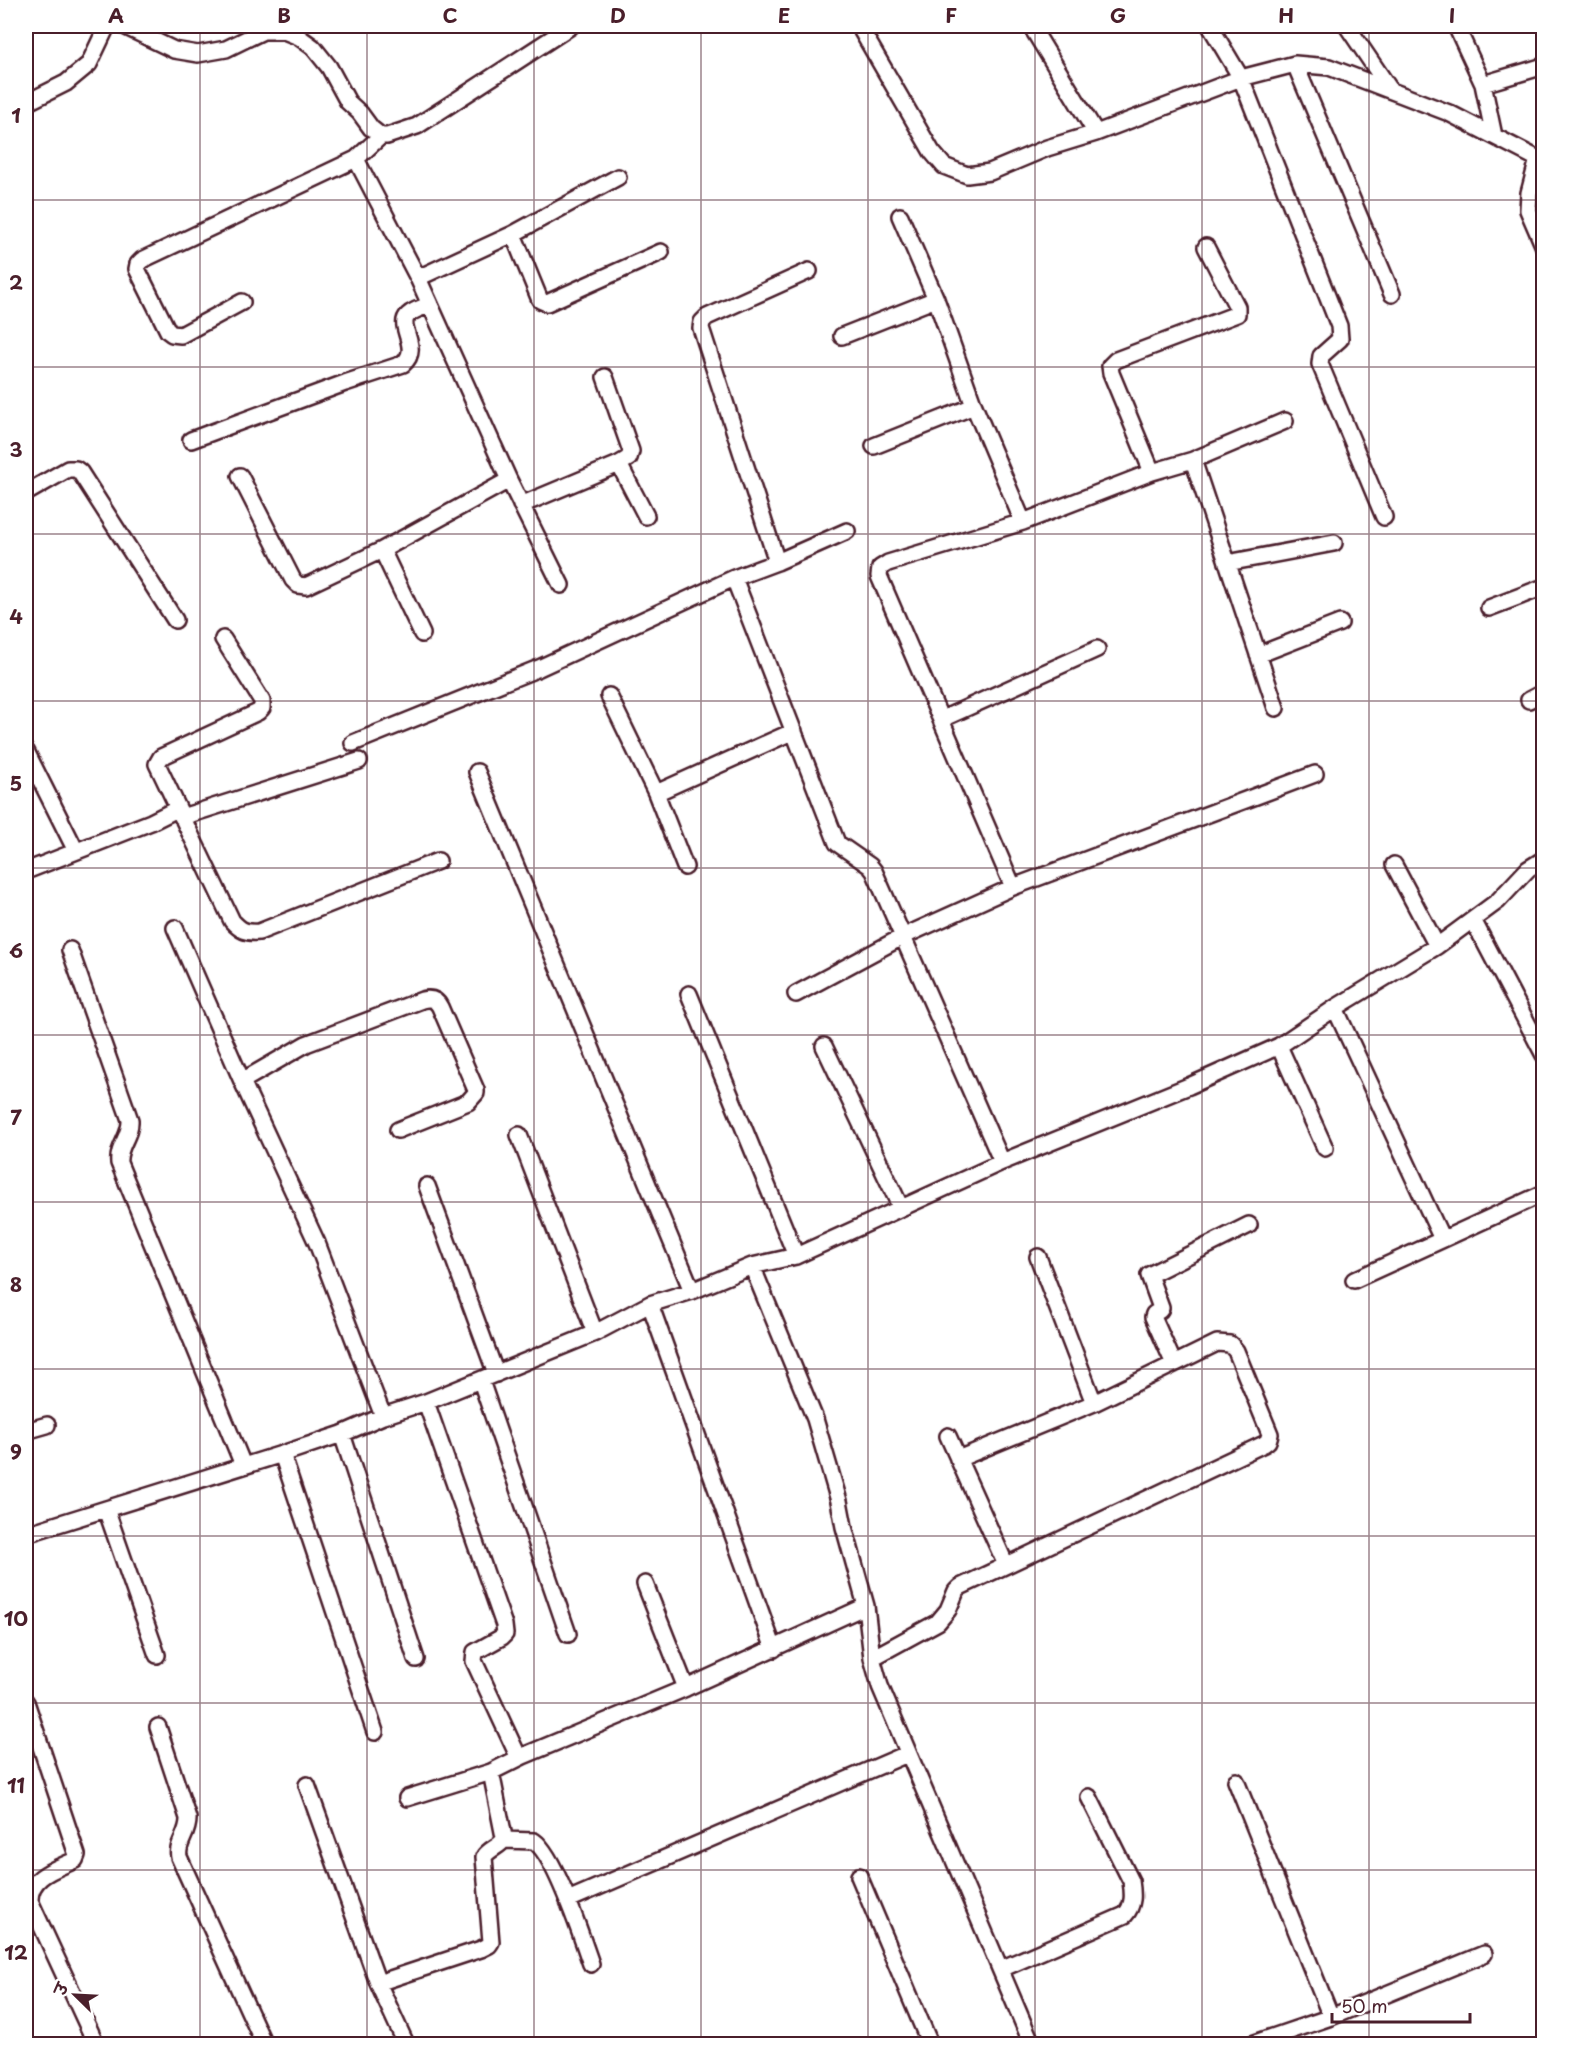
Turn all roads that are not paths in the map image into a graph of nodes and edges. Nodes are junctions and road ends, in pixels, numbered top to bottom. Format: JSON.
{"nodes":[{"id":1,"x":107,"y":26,"type":"edge"},
{"id":2,"x":124,"y":26,"type":"edge"},
{"id":3,"x":571,"y":26,"type":"edge"},
{"id":4,"x":859,"y":26,"type":"edge"},
{"id":5,"x":1031,"y":26,"type":"edge"},
{"id":6,"x":1210,"y":26,"type":"edge"},
{"id":7,"x":1347,"y":26,"type":"edge"},
{"id":8,"x":1456,"y":26,"type":"edge"},
{"id":9,"x":1295,"y":64,"type":"junction"},
{"id":10,"x":1544,"y":66,"type":"edge"},
{"id":11,"x":1241,"y":78,"type":"junction"},
{"id":12,"x":1483,"y":84,"type":"junction"},
{"id":13,"x":1390,"y":91,"type":"junction"},
{"id":14,"x":26,"y":103,"type":"edge"},
{"id":15,"x":1096,"y":133,"type":"junction"},
{"id":16,"x":381,"y":136,"type":"junction"},
{"id":17,"x":1494,"y":136,"type":"junction"},
{"id":18,"x":356,"y":159,"type":"junction"},
{"id":19,"x":1541,"y":161,"type":"edge"},
{"id":20,"x":618,"y":177,"type":"dead end"},
{"id":21,"x":900,"y":216,"type":"dead end"},
{"id":22,"x":513,"y":234,"type":"junction"},
{"id":23,"x":1206,"y":247,"type":"dead end"},
{"id":24,"x":1544,"y":247,"type":"edge"},
{"id":25,"x":661,"y":252,"type":"dead end"},
{"id":26,"x":809,"y":271,"type":"dead end"},
{"id":27,"x":418,"y":278,"type":"junction"},
{"id":28,"x":1392,"y":294,"type":"dead end"},
{"id":29,"x":936,"y":299,"type":"junction"},
{"id":30,"x":242,"y":302,"type":"dead end"},
{"id":31,"x":430,"y":305,"type":"junction"},
{"id":32,"x":842,"y":336,"type":"dead end"},
{"id":33,"x":605,"y":377,"type":"dead end"},
{"id":34,"x":974,"y":406,"type":"junction"},
{"id":35,"x":1285,"y":421,"type":"dead end"},
{"id":36,"x":191,"y":440,"type":"dead end"},
{"id":37,"x":874,"y":446,"type":"dead end"},
{"id":38,"x":1193,"y":460,"type":"junction"},
{"id":39,"x":620,"y":464,"type":"junction"},
{"id":40,"x":1152,"y":472,"type":"junction"},
{"id":41,"x":240,"y":476,"type":"dead end"},
{"id":42,"x":509,"y":480,"type":"junction"},
{"id":43,"x":26,"y":493,"type":"edge"},
{"id":44,"x":521,"y":505,"type":"junction"},
{"id":45,"x":646,"y":516,"type":"dead end"},
{"id":46,"x":1384,"y":517,"type":"dead end"},
{"id":47,"x":1023,"y":522,"type":"junction"},
{"id":48,"x":847,"y":531,"type":"dead end"},
{"id":49,"x":1334,"y":543,"type":"dead end"},
{"id":50,"x":382,"y":550,"type":"junction"},
{"id":51,"x":777,"y":562,"type":"junction"},
{"id":52,"x":1227,"y":563,"type":"junction"},
{"id":53,"x":734,"y":578,"type":"junction"},
{"id":54,"x":561,"y":585,"type":"dead end"},
{"id":55,"x":1544,"y":587,"type":"edge"},
{"id":56,"x":1489,"y":608,"type":"dead end"},
{"id":57,"x":175,"y":620,"type":"dead end"},
{"id":58,"x":1340,"y":623,"type":"dead end"},
{"id":59,"x":422,"y":634,"type":"dead end"},
{"id":60,"x":223,"y":639,"type":"dead end"},
{"id":61,"x":1097,"y":649,"type":"dead end"},
{"id":62,"x":1258,"y":655,"type":"junction"},
{"id":63,"x":1544,"y":693,"type":"edge"},
{"id":64,"x":609,"y":696,"type":"dead end"},
{"id":65,"x":1529,"y":700,"type":"dead end"},
{"id":66,"x":1276,"y":708,"type":"dead end"},
{"id":67,"x":942,"y":719,"type":"junction"},
{"id":68,"x":794,"y":731,"type":"junction"},
{"id":69,"x":353,"y":743,"type":"dead end"},
{"id":70,"x":26,"y":751,"type":"edge"},
{"id":71,"x":359,"y":761,"type":"dead end"},
{"id":72,"x":477,"y":772,"type":"dead end"},
{"id":73,"x":1315,"y":774,"type":"dead end"},
{"id":74,"x":656,"y":793,"type":"junction"},
{"id":75,"x":180,"y":813,"type":"junction"},
{"id":76,"x":76,"y":851,"type":"junction"},
{"id":77,"x":1544,"y":859,"type":"edge"},
{"id":78,"x":438,"y":861,"type":"dead end"},
{"id":79,"x":1394,"y":865,"type":"dead end"},
{"id":80,"x":685,"y":867,"type":"dead end"},
{"id":81,"x":26,"y":871,"type":"edge"},
{"id":82,"x":1012,"y":887,"type":"junction"},
{"id":83,"x":1473,"y":920,"type":"junction"},
{"id":84,"x":175,"y":928,"type":"dead end"},
{"id":85,"x":902,"y":937,"type":"junction"},
{"id":86,"x":1437,"y":946,"type":"junction"},
{"id":87,"x":70,"y":950,"type":"dead end"},
{"id":88,"x":689,"y":994,"type":"dead end"},
{"id":89,"x":796,"y":994,"type":"dead end"},
{"id":90,"x":1335,"y":1008,"type":"junction"},
{"id":91,"x":824,"y":1046,"type":"dead end"},
{"id":92,"x":1279,"y":1046,"type":"junction"},
{"id":93,"x":1544,"y":1055,"type":"edge"},
{"id":94,"x":242,"y":1080,"type":"junction"},
{"id":95,"x":398,"y":1130,"type":"dead end"},
{"id":96,"x":519,"y":1135,"type":"dead end"},
{"id":97,"x":1325,"y":1148,"type":"dead end"},
{"id":98,"x":1002,"y":1162,"type":"junction"},
{"id":99,"x":427,"y":1186,"type":"dead end"},
{"id":100,"x":1544,"y":1193,"type":"edge"},
{"id":101,"x":901,"y":1208,"type":"junction"},
{"id":102,"x":1249,"y":1225,"type":"dead end"},
{"id":103,"x":1443,"y":1239,"type":"junction"},
{"id":104,"x":796,"y":1256,"type":"junction"},
{"id":105,"x":1038,"y":1257,"type":"dead end"},
{"id":106,"x":752,"y":1266,"type":"junction"},
{"id":107,"x":1354,"y":1280,"type":"dead end"},
{"id":108,"x":692,"y":1291,"type":"junction"},
{"id":109,"x":650,"y":1304,"type":"junction"},
{"id":110,"x":595,"y":1333,"type":"junction"},
{"id":111,"x":1174,"y":1364,"type":"junction"},
{"id":112,"x":496,"y":1374,"type":"junction"},
{"id":113,"x":481,"y":1381,"type":"junction"},
{"id":114,"x":426,"y":1402,"type":"junction"},
{"id":115,"x":1094,"y":1403,"type":"junction"},
{"id":116,"x":383,"y":1416,"type":"junction"},
{"id":117,"x":46,"y":1425,"type":"dead end"},
{"id":118,"x":26,"y":1431,"type":"edge"},
{"id":119,"x":342,"y":1434,"type":"junction"},
{"id":120,"x":948,"y":1436,"type":"dead end"},
{"id":121,"x":282,"y":1454,"type":"junction"},
{"id":122,"x":958,"y":1459,"type":"junction"},
{"id":123,"x":243,"y":1465,"type":"junction"},
{"id":124,"x":106,"y":1509,"type":"junction"},
{"id":125,"x":26,"y":1534,"type":"edge"},
{"id":126,"x":1006,"y":1565,"type":"junction"},
{"id":127,"x":645,"y":1584,"type":"dead end"},
{"id":128,"x":866,"y":1606,"type":"junction"},
{"id":129,"x":568,"y":1634,"type":"dead end"},
{"id":130,"x":774,"y":1649,"type":"junction"},
{"id":131,"x":158,"y":1655,"type":"dead end"},
{"id":132,"x":872,"y":1658,"type":"junction"},
{"id":133,"x":416,"y":1659,"type":"dead end"},
{"id":134,"x":686,"y":1688,"type":"junction"},
{"id":135,"x":26,"y":1702,"type":"edge"},
{"id":136,"x":158,"y":1727,"type":"dead end"},
{"id":137,"x":375,"y":1732,"type":"dead end"},
{"id":138,"x":907,"y":1754,"type":"junction"},
{"id":139,"x":519,"y":1758,"type":"junction"},
{"id":140,"x":491,"y":1772,"type":"junction"},
{"id":141,"x":1236,"y":1781,"type":"dead end"},
{"id":142,"x":306,"y":1785,"type":"dead end"},
{"id":143,"x":1089,"y":1797,"type":"dead end"},
{"id":144,"x":407,"y":1798,"type":"dead end"},
{"id":145,"x":504,"y":1840,"type":"junction"},
{"id":146,"x":860,"y":1876,"type":"dead end"},
{"id":147,"x":568,"y":1900,"type":"junction"},
{"id":148,"x":1484,"y":1954,"type":"dead end"},
{"id":149,"x":591,"y":1964,"type":"dead end"},
{"id":150,"x":1001,"y":1969,"type":"junction"},
{"id":151,"x":378,"y":1983,"type":"junction"},
{"id":152,"x":1331,"y":2018,"type":"junction"},
{"id":153,"x":96,"y":2044,"type":"edge"},
{"id":154,"x":264,"y":2044,"type":"edge"},
{"id":155,"x":406,"y":2044,"type":"edge"},
{"id":156,"x":930,"y":2044,"type":"edge"},
{"id":157,"x":1032,"y":2044,"type":"edge"},
{"id":158,"x":1252,"y":2044,"type":"edge"}],
"edges":[{"from":1,"to":14,"type":"street"},
{"from":2,"to":16,"type":"street"},
{"from":3,"to":16,"type":"street"},
{"from":4,"to":15,"type":"street"},
{"from":5,"to":15,"type":"street"},
{"from":6,"to":11,"type":"street"},
{"from":7,"to":13,"type":"street"},
{"from":8,"to":12,"type":"street"},
{"from":9,"to":11,"type":"street"},
{"from":9,"to":13,"type":"street"},
{"from":9,"to":28,"type":"street"},
{"from":10,"to":12,"type":"street"},
{"from":11,"to":15,"type":"street"},
{"from":11,"to":46,"type":"street"},
{"from":12,"to":17,"type":"street"},
{"from":13,"to":17,"type":"street"},
{"from":16,"to":18,"type":"street"},
{"from":17,"to":19,"type":"street"},
{"from":18,"to":27,"type":"street"},
{"from":18,"to":30,"type":"street"},
{"from":19,"to":24,"type":"street"},
{"from":20,"to":22,"type":"street"},
{"from":21,"to":29,"type":"street"},
{"from":22,"to":25,"type":"street"},
{"from":22,"to":27,"type":"street"},
{"from":23,"to":40,"type":"street"},
{"from":26,"to":51,"type":"street"},
{"from":27,"to":31,"type":"street"},
{"from":29,"to":32,"type":"street"},
{"from":29,"to":34,"type":"street"},
{"from":31,"to":36,"type":"street"},
{"from":31,"to":42,"type":"street"},
{"from":33,"to":39,"type":"street"},
{"from":34,"to":37,"type":"street"},
{"from":34,"to":47,"type":"street"},
{"from":35,"to":38,"type":"street"},
{"from":38,"to":40,"type":"street"},
{"from":38,"to":52,"type":"street"},
{"from":39,"to":44,"type":"street"},
{"from":39,"to":45,"type":"street"},
{"from":40,"to":47,"type":"street"},
{"from":41,"to":50,"type":"street"},
{"from":42,"to":44,"type":"street"},
{"from":42,"to":50,"type":"street"},
{"from":43,"to":57,"type":"street"},
{"from":44,"to":54,"type":"street"},
{"from":47,"to":67,"type":"street"},
{"from":48,"to":51,"type":"street"},
{"from":49,"to":52,"type":"street"},
{"from":50,"to":59,"type":"street"},
{"from":51,"to":53,"type":"street"},
{"from":52,"to":62,"type":"street"},
{"from":53,"to":68,"type":"street"},
{"from":53,"to":69,"type":"street"},
{"from":55,"to":56,"type":"street"},
{"from":58,"to":62,"type":"street"},
{"from":60,"to":75,"type":"street"},
{"from":61,"to":67,"type":"street"},
{"from":62,"to":66,"type":"street"},
{"from":63,"to":65,"type":"street"},
{"from":64,"to":74,"type":"street"},
{"from":67,"to":82,"type":"street"},
{"from":68,"to":74,"type":"street"},
{"from":68,"to":85,"type":"street"},
{"from":70,"to":76,"type":"street"},
{"from":71,"to":75,"type":"street"},
{"from":72,"to":108,"type":"street"},
{"from":73,"to":82,"type":"street"},
{"from":74,"to":80,"type":"street"},
{"from":75,"to":76,"type":"street"},
{"from":75,"to":78,"type":"street"},
{"from":76,"to":81,"type":"street"},
{"from":77,"to":83,"type":"street"},
{"from":79,"to":86,"type":"street"},
{"from":82,"to":85,"type":"street"},
{"from":83,"to":86,"type":"street"},
{"from":83,"to":93,"type":"street"},
{"from":84,"to":94,"type":"street"},
{"from":85,"to":89,"type":"street"},
{"from":85,"to":98,"type":"street"},
{"from":86,"to":90,"type":"street"},
{"from":87,"to":123,"type":"street"},
{"from":88,"to":104,"type":"street"},
{"from":90,"to":92,"type":"street"},
{"from":90,"to":103,"type":"street"},
{"from":91,"to":101,"type":"street"},
{"from":92,"to":97,"type":"street"},
{"from":92,"to":98,"type":"street"},
{"from":94,"to":95,"type":"street"},
{"from":94,"to":116,"type":"street"},
{"from":96,"to":110,"type":"street"},
{"from":98,"to":101,"type":"street"},
{"from":99,"to":112,"type":"street"},
{"from":100,"to":103,"type":"street"},
{"from":101,"to":104,"type":"street"},
{"from":102,"to":111,"type":"street"},
{"from":103,"to":107,"type":"street"},
{"from":104,"to":106,"type":"street"},
{"from":105,"to":115,"type":"street"},
{"from":106,"to":108,"type":"street"},
{"from":106,"to":128,"type":"street"},
{"from":108,"to":109,"type":"street"},
{"from":109,"to":110,"type":"street"},
{"from":109,"to":130,"type":"street"},
{"from":110,"to":112,"type":"street"},
{"from":111,"to":115,"type":"street"},
{"from":111,"to":126,"type":"street"},
{"from":112,"to":113,"type":"street"},
{"from":113,"to":114,"type":"street"},
{"from":113,"to":129,"type":"street"},
{"from":114,"to":116,"type":"street"},
{"from":114,"to":139,"type":"street"},
{"from":115,"to":122,"type":"street"},
{"from":116,"to":119,"type":"street"},
{"from":117,"to":118,"type":"street"},
{"from":119,"to":121,"type":"street"},
{"from":119,"to":133,"type":"street"},
{"from":120,"to":122,"type":"street"},
{"from":121,"to":123,"type":"street"},
{"from":121,"to":137,"type":"street"},
{"from":122,"to":126,"type":"street"},
{"from":123,"to":124,"type":"street"},
{"from":124,"to":125,"type":"street"},
{"from":124,"to":131,"type":"street"},
{"from":126,"to":132,"type":"street"},
{"from":127,"to":134,"type":"street"},
{"from":128,"to":130,"type":"street"},
{"from":128,"to":132,"type":"street"},
{"from":130,"to":134,"type":"street"},
{"from":132,"to":138,"type":"street"},
{"from":134,"to":139,"type":"street"},
{"from":135,"to":153,"type":"street"},
{"from":136,"to":154,"type":"street"},
{"from":138,"to":147,"type":"street"},
{"from":138,"to":150,"type":"street"},
{"from":139,"to":140,"type":"street"},
{"from":140,"to":144,"type":"street"},
{"from":140,"to":145,"type":"street"},
{"from":141,"to":152,"type":"street"},
{"from":142,"to":151,"type":"street"},
{"from":143,"to":150,"type":"street"},
{"from":145,"to":147,"type":"street"},
{"from":145,"to":151,"type":"street"},
{"from":146,"to":156,"type":"street"},
{"from":147,"to":149,"type":"street"},
{"from":148,"to":152,"type":"street"},
{"from":150,"to":157,"type":"street"},
{"from":151,"to":155,"type":"street"},
{"from":152,"to":158,"type":"street"}]}
